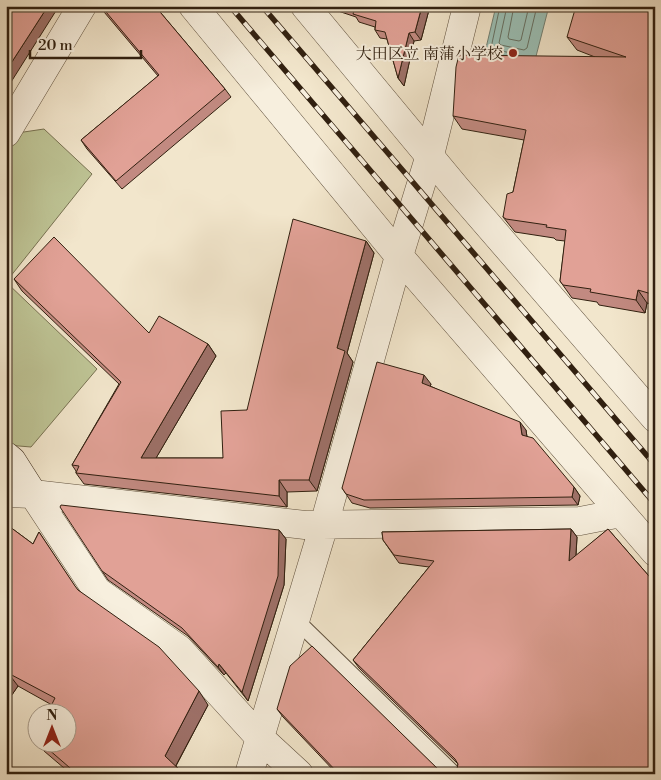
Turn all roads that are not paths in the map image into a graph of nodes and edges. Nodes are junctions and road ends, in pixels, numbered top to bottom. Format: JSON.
{"nodes":[{"id":1,"x":82,"y":6,"type":"edge"},
{"id":2,"x":193,"y":6,"type":"edge"},
{"id":3,"x":305,"y":6,"type":"edge"},
{"id":4,"x":467,"y":6,"type":"edge"},
{"id":5,"x":6,"y":133,"type":"edge"},
{"id":6,"x":430,"y":155,"type":"junction"},
{"id":7,"x":399,"y":256,"type":"junction"},
{"id":8,"x":655,"y":418,"type":"edge"},
{"id":9,"x":6,"y":456,"type":"edge"},
{"id":10,"x":6,"y":493,"type":"edge"},
{"id":11,"x":34,"y":494,"type":"junction"},
{"id":12,"x":620,"y":512,"type":"junction"},
{"id":13,"x":324,"y":525,"type":"junction"},
{"id":14,"x":655,"y":552,"type":"edge"},
{"id":15,"x":295,"y":619,"type":"junction"},
{"id":16,"x":260,"y":738,"type":"junction"},
{"id":17,"x":249,"y":774,"type":"edge"},
{"id":18,"x":299,"y":774,"type":"edge"},
{"id":19,"x":454,"y":774,"type":"edge"}],
"edges":[{"from":1,"to":5,"type":"street"},
{"from":2,"to":7,"type":"street"},
{"from":3,"to":6,"type":"street"},
{"from":4,"to":6,"type":"street"},
{"from":6,"to":7,"type":"street"},
{"from":6,"to":8,"type":"street"},
{"from":7,"to":12,"type":"street"},
{"from":7,"to":13,"type":"street"},
{"from":9,"to":11,"type":"street"},
{"from":10,"to":11,"type":"street"},
{"from":11,"to":13,"type":"street"},
{"from":11,"to":16,"type":"street"},
{"from":12,"to":13,"type":"street"},
{"from":12,"to":14,"type":"street"},
{"from":13,"to":15,"type":"street"},
{"from":15,"to":16,"type":"street"},
{"from":15,"to":19,"type":"lane"},
{"from":16,"to":17,"type":"street"},
{"from":16,"to":18,"type":"street"}]}
